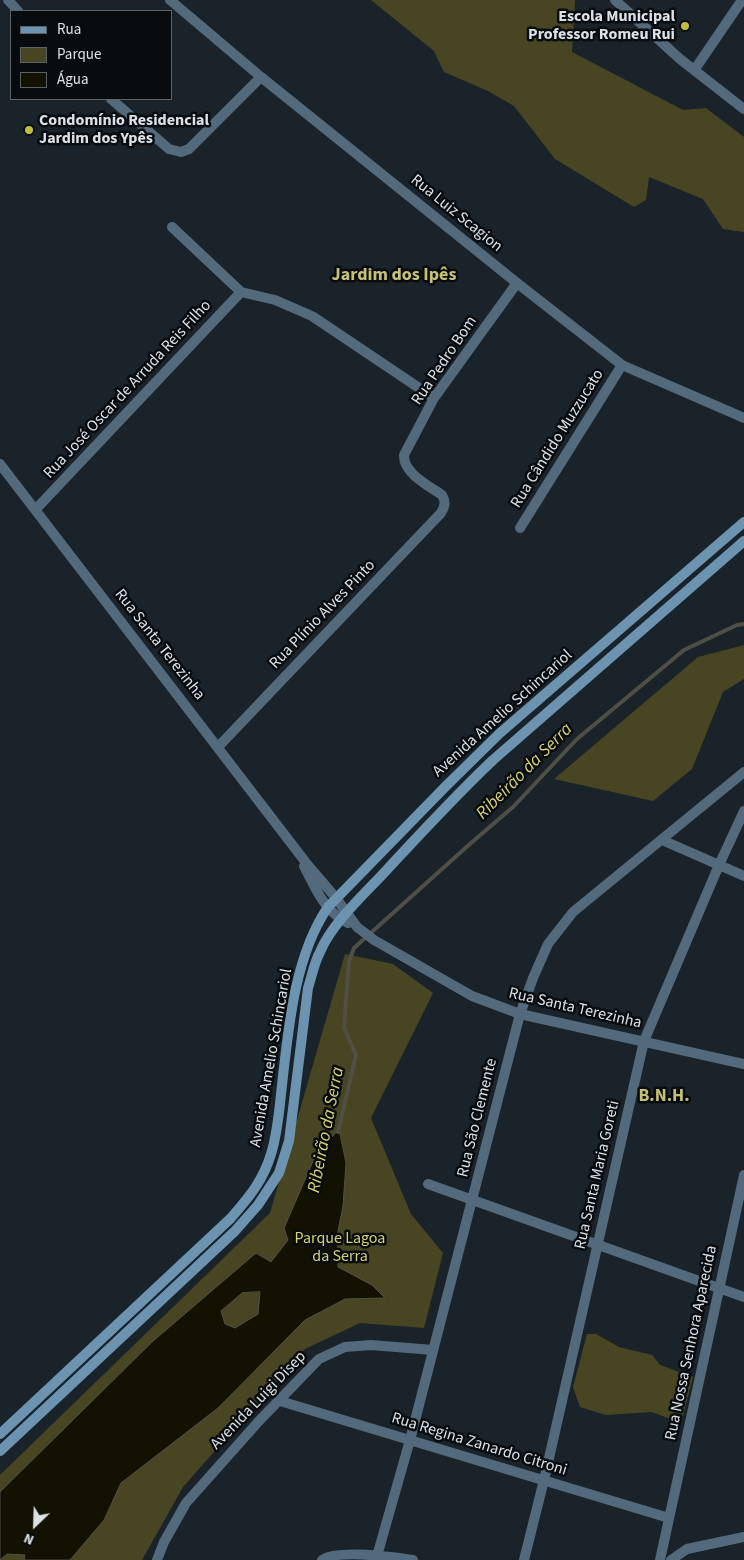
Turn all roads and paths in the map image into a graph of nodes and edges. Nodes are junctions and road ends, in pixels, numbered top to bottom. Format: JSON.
{"nodes":[{"id":1,"x":8,"y":0,"type":"edge"},
{"id":2,"x":170,"y":0,"type":"edge"},
{"id":3,"x":616,"y":0,"type":"edge"},
{"id":4,"x":742,"y":0,"type":"edge"},
{"id":5,"x":17,"y":10,"type":"edge"},
{"id":6,"x":695,"y":69,"type":"junction"},
{"id":7,"x":261,"y":77,"type":"junction"},
{"id":8,"x":112,"y":100,"type":"edge"},
{"id":9,"x":744,"y":109,"type":"edge"},
{"id":10,"x":172,"y":227,"type":"dead end"},
{"id":11,"x":517,"y":283,"type":"junction"},
{"id":12,"x":241,"y":292,"type":"junction"},
{"id":13,"x":622,"y":365,"type":"junction"},
{"id":14,"x":434,"y":398,"type":"junction"},
{"id":15,"x":744,"y":418,"type":"edge"},
{"id":16,"x":0,"y":464,"type":"edge"},
{"id":17,"x":445,"y":500,"type":"joint"},
{"id":18,"x":36,"y":509,"type":"junction"},
{"id":19,"x":744,"y":522,"type":"edge"},
{"id":20,"x":520,"y":528,"type":"dead end"},
{"id":21,"x":744,"y":541,"type":"edge"},
{"id":22,"x":218,"y":747,"type":"junction"},
{"id":23,"x":744,"y":772,"type":"edge"},
{"id":24,"x":744,"y":811,"type":"edge"},
{"id":25,"x":662,"y":840,"type":"junction"},
{"id":26,"x":293,"y":846,"type":"junction"},
{"id":27,"x":719,"y":865,"type":"junction"},
{"id":28,"x":744,"y":876,"type":"edge"},
{"id":29,"x":336,"y":898,"type":"junction"},
{"id":30,"x":328,"y":907,"type":"junction"},
{"id":31,"x":344,"y":916,"type":"junction"},
{"id":32,"x":520,"y":1014,"type":"junction"},
{"id":33,"x":644,"y":1041,"type":"junction"},
{"id":34,"x":744,"y":1064,"type":"edge"},
{"id":35,"x":744,"y":1175,"type":"edge"},
{"id":36,"x":428,"y":1184,"type":"dead end"},
{"id":37,"x":472,"y":1199,"type":"junction"},
{"id":38,"x":598,"y":1244,"type":"junction"},
{"id":39,"x":719,"y":1288,"type":"junction"},
{"id":40,"x":744,"y":1297,"type":"edge"},
{"id":41,"x":433,"y":1350,"type":"junction"},
{"id":42,"x":280,"y":1401,"type":"junction"},
{"id":43,"x":0,"y":1434,"type":"edge"},
{"id":44,"x":410,"y":1440,"type":"junction"},
{"id":45,"x":0,"y":1451,"type":"edge"},
{"id":46,"x":544,"y":1480,"type":"junction"},
{"id":47,"x":669,"y":1518,"type":"junction"},
{"id":48,"x":744,"y":1537,"type":"edge"},
{"id":49,"x":377,"y":1556,"type":"junction"},
{"id":50,"x":157,"y":1560,"type":"edge"},
{"id":51,"x":322,"y":1560,"type":"edge"},
{"id":52,"x":412,"y":1560,"type":"edge"},
{"id":53,"x":524,"y":1560,"type":"edge"},
{"id":54,"x":660,"y":1560,"type":"edge"},
{"id":55,"x":671,"y":1560,"type":"edge"}],
"edges":[{"from":1,"to":5,"type":"street"},
{"from":2,"to":7,"type":"street","name":"Rua Luiz Scagion"},
{"from":3,"to":6,"type":"street"},
{"from":4,"to":6,"type":"street"},
{"from":6,"to":9,"type":"street"},
{"from":7,"to":8,"type":"street"},
{"from":7,"to":11,"type":"street","name":"Rua Luiz Scagion"},
{"from":10,"to":12,"type":"street"},
{"from":11,"to":13,"type":"street","name":"Rua Luiz Scagion"},
{"from":11,"to":14,"type":"street","name":"Rua Pedro Bom"},
{"from":12,"to":14,"type":"street"},
{"from":12,"to":18,"type":"street","name":"Rua José Oscar de Arruda Reis Filho"},
{"from":13,"to":15,"type":"street","name":"Rua Luiz Scagion"},
{"from":13,"to":20,"type":"street","name":"Rua Cândido Muzzucato"},
{"from":14,"to":17,"type":"street","name":"Rua Pedro Bom"},
{"from":16,"to":18,"type":"street","name":"Rua Santa Terezinha"},
{"from":17,"to":22,"type":"street","name":"Rua Plínio Alves Pinto"},
{"from":18,"to":22,"type":"street","name":"Rua Santa Terezinha"},
{"from":19,"to":29,"type":"main road","name":"Avenida Amelio Schincariol"},
{"from":21,"to":31,"type":"main road","name":"Avenida Amelio Schincariol"},
{"from":22,"to":26,"type":"street","name":"Rua Santa Terezinha"},
{"from":23,"to":25,"type":"street","name":"Rua São Clemente"},
{"from":24,"to":27,"type":"street","name":"Rua Santa Maria Goreti"},
{"from":25,"to":27,"type":"street"},
{"from":25,"to":32,"type":"street","name":"Rua São Clemente"},
{"from":26,"to":29,"type":"street","name":"Rua Santa Terezinha"},
{"from":26,"to":30,"type":"street","name":"Rua Santa Terezinha"},
{"from":27,"to":28,"type":"street"},
{"from":27,"to":33,"type":"street","name":"Rua Santa Maria Goreti"},
{"from":29,"to":30,"type":"main road","name":"Avenida Amelio Schincariol"},
{"from":29,"to":31,"type":"street","name":"Rua Santa Terezinha"},
{"from":30,"to":31,"type":"street","name":"Rua Santa Terezinha"},
{"from":30,"to":43,"type":"main road","name":"Avenida Amelio Schincariol"},
{"from":31,"to":32,"type":"street","name":"Rua Santa Terezinha"},
{"from":31,"to":45,"type":"main road","name":"Avenida Amelio Schincariol"},
{"from":32,"to":33,"type":"street","name":"Rua Santa Terezinha"},
{"from":32,"to":37,"type":"street","name":"Rua São Clemente"},
{"from":33,"to":34,"type":"street","name":"Rua Santa Terezinha"},
{"from":33,"to":38,"type":"street","name":"Rua Santa Maria Goreti"},
{"from":35,"to":39,"type":"street","name":"Rua Nossa Senhora Aparecida"},
{"from":36,"to":37,"type":"street"},
{"from":37,"to":38,"type":"street"},
{"from":37,"to":41,"type":"street","name":"Rua São Clemente"},
{"from":38,"to":39,"type":"street"},
{"from":38,"to":46,"type":"street","name":"Rua Santa Maria Goreti"},
{"from":39,"to":40,"type":"street"},
{"from":39,"to":47,"type":"street","name":"Rua Nossa Senhora Aparecida"},
{"from":41,"to":42,"type":"street","name":"Avenida Luigi Disep"},
{"from":41,"to":44,"type":"street","name":"Rua São Clemente"},
{"from":42,"to":44,"type":"street","name":"Rua Regina Zanardo Citroni"},
{"from":42,"to":50,"type":"street","name":"Avenida Luigi Disep"},
{"from":44,"to":46,"type":"street","name":"Rua Regina Zanardo Citroni"},
{"from":44,"to":49,"type":"street","name":"Rua São Clemente"},
{"from":46,"to":47,"type":"street","name":"Rua Regina Zanardo Citroni"},
{"from":46,"to":53,"type":"street","name":"Rua Santa Maria Goreti"},
{"from":47,"to":54,"type":"street","name":"Rua Nossa Senhora Aparecida"},
{"from":48,"to":55,"type":"street"},
{"from":49,"to":51,"type":"street"},
{"from":49,"to":52,"type":"street"}]}
